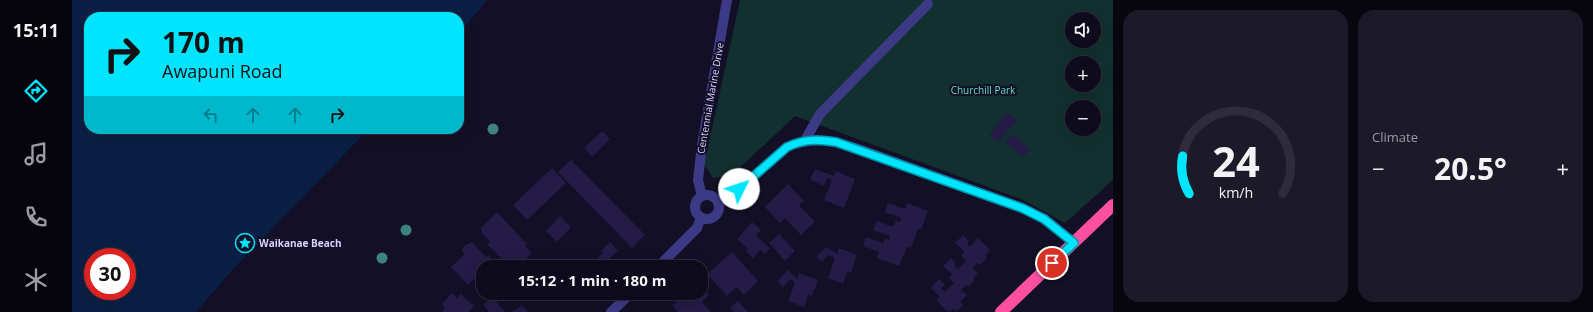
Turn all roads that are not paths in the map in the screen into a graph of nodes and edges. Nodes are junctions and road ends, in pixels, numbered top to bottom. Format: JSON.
{"nodes":[{"id":1,"x":727,"y":0,"type":"edge"},
{"id":2,"x":928,"y":4,"type":"dead end"},
{"id":3,"x":804,"y":142,"type":"junction"},
{"id":4,"x":702,"y":196,"type":"junction"},
{"id":5,"x":718,"y":202,"type":"junction"},
{"id":6,"x":1113,"y":205,"type":"edge"},
{"id":7,"x":701,"y":218,"type":"junction"},
{"id":8,"x":1074,"y":243,"type":"junction"},
{"id":9,"x":665,"y":260,"type":"edge"},
{"id":10,"x":624,"y":300,"type":"edge"},
{"id":11,"x":611,"y":312,"type":"edge"},
{"id":12,"x":1001,"y":312,"type":"edge"}],
"edges":[{"from":1,"to":4,"type":"street","name":"Centennial Marine Drive"},
{"from":2,"to":3,"type":"street"},
{"from":3,"to":5,"type":"street"},
{"from":3,"to":8,"type":"street"},
{"from":4,"to":5,"type":"street"},
{"from":4,"to":7,"type":"street"},
{"from":5,"to":7,"type":"street"},
{"from":6,"to":8,"type":"highway"},
{"from":7,"to":9,"type":"street"},
{"from":8,"to":12,"type":"highway"},
{"from":10,"to":11,"type":"street"}]}
